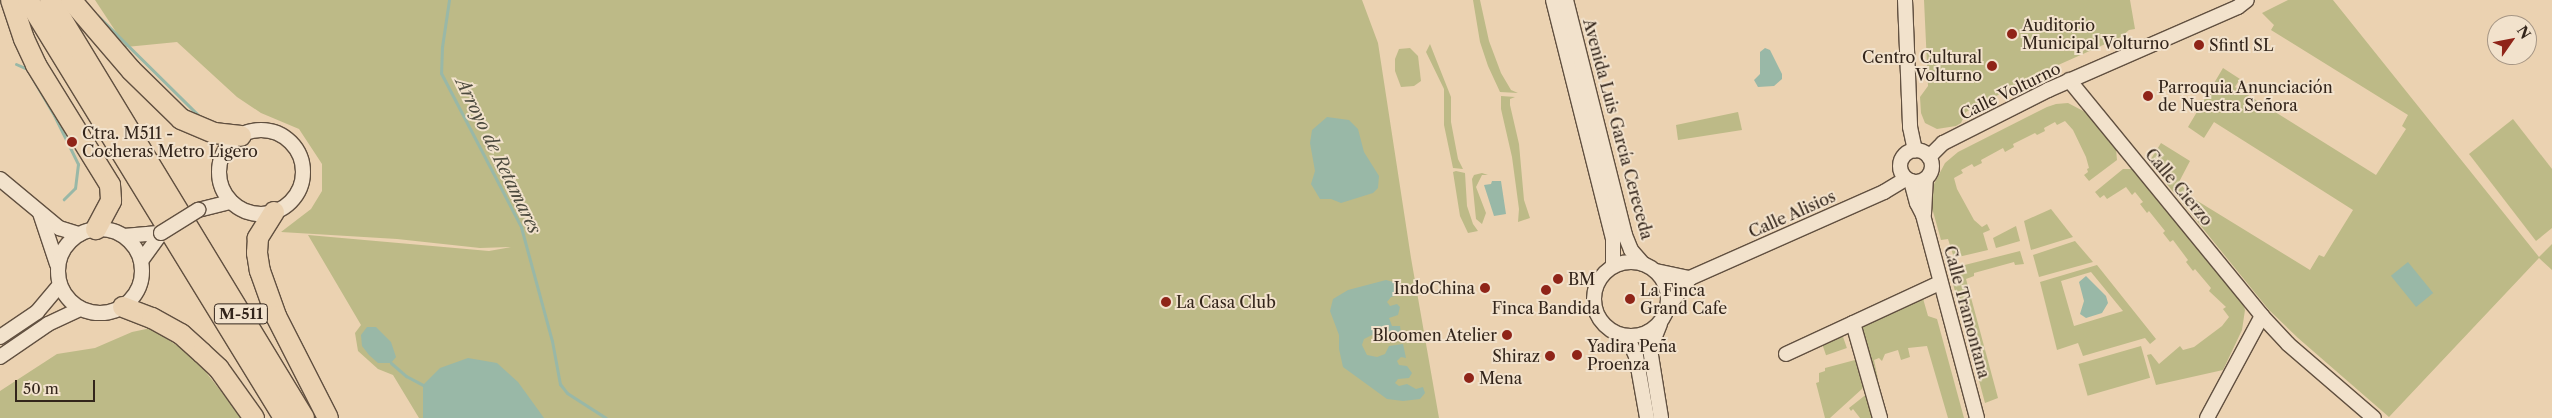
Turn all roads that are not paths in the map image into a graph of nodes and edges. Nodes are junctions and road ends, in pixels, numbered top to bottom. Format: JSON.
{"nodes":[{"id":1,"x":11,"y":0,"type":"edge"},
{"id":2,"x":28,"y":0,"type":"edge"},
{"id":3,"x":50,"y":0,"type":"edge"},
{"id":4,"x":71,"y":0,"type":"edge"},
{"id":5,"x":1553,"y":0,"type":"edge"},
{"id":6,"x":1566,"y":0,"type":"edge"},
{"id":7,"x":1905,"y":0,"type":"edge"},
{"id":8,"x":2247,"y":0,"type":"edge"},
{"id":9,"x":2069,"y":80,"type":"junction"},
{"id":10,"x":241,"y":136,"type":"junction"},
{"id":11,"x":1916,"y":150,"type":"junction"},
{"id":12,"x":1929,"y":157,"type":"junction"},
{"id":13,"x":1926,"y":179,"type":"junction"},
{"id":14,"x":0,"y":180,"type":"edge"},
{"id":15,"x":1909,"y":180,"type":"junction"},
{"id":16,"x":221,"y":184,"type":"junction"},
{"id":17,"x":231,"y":202,"type":"junction"},
{"id":18,"x":198,"y":210,"type":"junction"},
{"id":19,"x":274,"y":212,"type":"junction"},
{"id":20,"x":40,"y":214,"type":"junction"},
{"id":21,"x":1923,"y":215,"type":"junction"},
{"id":22,"x":88,"y":231,"type":"junction"},
{"id":23,"x":161,"y":233,"type":"junction"},
{"id":24,"x":124,"y":236,"type":"junction"},
{"id":25,"x":141,"y":261,"type":"junction"},
{"id":26,"x":57,"y":264,"type":"junction"},
{"id":27,"x":1643,"y":264,"type":"junction"},
{"id":28,"x":1613,"y":266,"type":"junction"},
{"id":29,"x":1656,"y":271,"type":"junction"},
{"id":30,"x":1690,"y":278,"type":"junction"},
{"id":31,"x":1940,"y":283,"type":"junction"},
{"id":32,"x":60,"y":285,"type":"junction"},
{"id":33,"x":1668,"y":306,"type":"junction"},
{"id":34,"x":123,"y":307,"type":"junction"},
{"id":35,"x":80,"y":309,"type":"junction"},
{"id":36,"x":2262,"y":316,"type":"junction"},
{"id":37,"x":1662,"y":321,"type":"junction"},
{"id":38,"x":1853,"y":323,"type":"junction"},
{"id":39,"x":1628,"y":336,"type":"junction"},
{"id":40,"x":0,"y":337,"type":"edge"},
{"id":41,"x":1786,"y":354,"type":"dead end"},
{"id":42,"x":0,"y":357,"type":"edge"},
{"id":43,"x":254,"y":418,"type":"edge"},
{"id":44,"x":284,"y":418,"type":"edge"},
{"id":45,"x":304,"y":418,"type":"edge"},
{"id":46,"x":328,"y":418,"type":"edge"},
{"id":47,"x":1647,"y":418,"type":"edge"},
{"id":48,"x":1661,"y":418,"type":"edge"},
{"id":49,"x":1880,"y":418,"type":"edge"},
{"id":50,"x":1977,"y":418,"type":"edge"},
{"id":51,"x":2207,"y":418,"type":"edge"},
{"id":52,"x":2374,"y":418,"type":"edge"}],
"edges":[{"from":1,"to":22,"type":"highway"},
{"from":2,"to":44,"type":"highway","number":"M-511"},
{"from":3,"to":45,"type":"highway","number":"M-511"},
{"from":4,"to":10,"type":"highway"},
{"from":5,"to":28,"type":"street","name":"Avenida Luis García Cereceda"},
{"from":6,"to":27,"type":"street","name":"Avenida Luis García Cereceda"},
{"from":7,"to":11,"type":"street"},
{"from":8,"to":9,"type":"street","name":"Calle Volturno"},
{"from":9,"to":12,"type":"street","name":"Calle Volturno"},
{"from":9,"to":36,"type":"street","name":"Calle Cierzo"},
{"from":10,"to":16,"type":"street"},
{"from":10,"to":19,"type":"street"},
{"from":11,"to":12,"type":"street"},
{"from":11,"to":15,"type":"street"},
{"from":12,"to":13,"type":"street"},
{"from":13,"to":15,"type":"street"},
{"from":13,"to":21,"type":"street","name":"Calle Tramontana"},
{"from":14,"to":20,"type":"street"},
{"from":15,"to":21,"type":"street","name":"Calle Tramontana"},
{"from":15,"to":30,"type":"street","name":"Calle Alisios"},
{"from":16,"to":17,"type":"street"},
{"from":16,"to":18,"type":"street"},
{"from":17,"to":18,"type":"street"},
{"from":17,"to":19,"type":"street"},
{"from":18,"to":23,"type":"street","bridge":true},
{"from":19,"to":46,"type":"highway"},
{"from":20,"to":22,"type":"street"},
{"from":20,"to":26,"type":"street"},
{"from":21,"to":31,"type":"street","name":"Calle Tramontana"},
{"from":22,"to":24,"type":"street"},
{"from":22,"to":26,"type":"street"},
{"from":23,"to":24,"type":"street"},
{"from":23,"to":25,"type":"street"},
{"from":24,"to":25,"type":"street"},
{"from":25,"to":34,"type":"street"},
{"from":26,"to":32,"type":"street"},
{"from":27,"to":28,"type":"street"},
{"from":27,"to":29,"type":"street"},
{"from":28,"to":39,"type":"street"},
{"from":29,"to":30,"type":"street"},
{"from":29,"to":33,"type":"street"},
{"from":30,"to":33,"type":"street","name":"Calle Alisios"},
{"from":31,"to":38,"type":"street"},
{"from":31,"to":50,"type":"street","name":"Calle Tramontana"},
{"from":32,"to":35,"type":"street"},
{"from":32,"to":40,"type":"street"},
{"from":33,"to":37,"type":"street"},
{"from":34,"to":35,"type":"street"},
{"from":34,"to":43,"type":"highway"},
{"from":35,"to":42,"type":"street"},
{"from":36,"to":51,"type":"street"},
{"from":36,"to":52,"type":"street","name":"Calle Cierzo"},
{"from":37,"to":39,"type":"street"},
{"from":37,"to":48,"type":"street"},
{"from":38,"to":41,"type":"street"},
{"from":38,"to":49,"type":"street"},
{"from":39,"to":47,"type":"street"}]}
